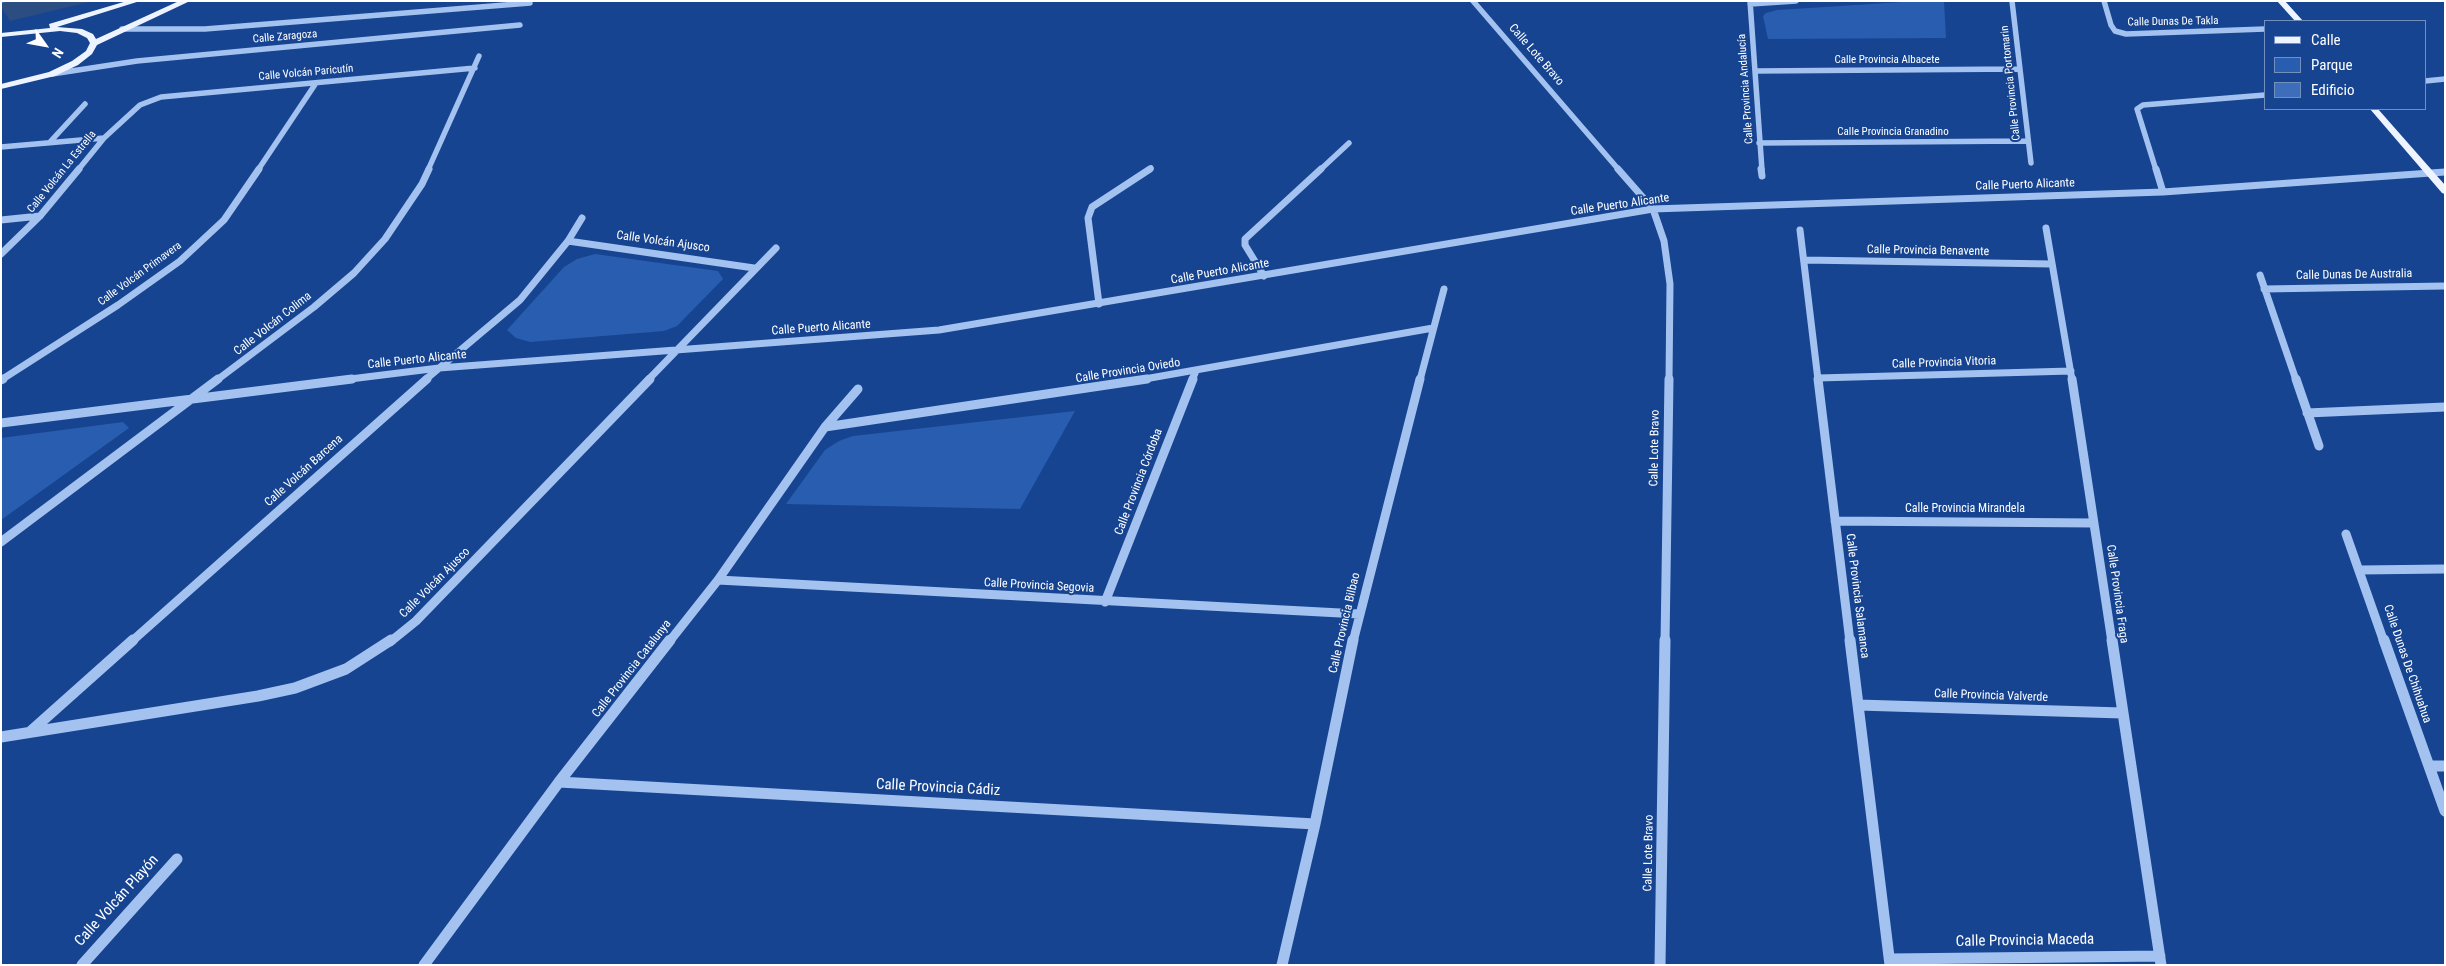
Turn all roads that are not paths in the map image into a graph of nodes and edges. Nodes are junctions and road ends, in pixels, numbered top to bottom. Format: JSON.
{"nodes":[{"id":1,"x":136,"y":1,"type":"edge"},
{"id":2,"x":186,"y":1,"type":"edge"},
{"id":3,"x":468,"y":1,"type":"edge"},
{"id":4,"x":1473,"y":1,"type":"edge"},
{"id":5,"x":1796,"y":1,"type":"edge"},
{"id":6,"x":2012,"y":1,"type":"edge"},
{"id":7,"x":2104,"y":1,"type":"edge"},
{"id":8,"x":2281,"y":1,"type":"edge"},
{"id":9,"x":530,"y":3,"type":"dead end"},
{"id":10,"x":1750,"y":3,"type":"edge"},
{"id":11,"x":454,"y":9,"type":"junction"},
{"id":12,"x":2299,"y":20,"type":"edge"},
{"id":13,"x":520,"y":25,"type":"dead end"},
{"id":14,"x":122,"y":29,"type":"junction"},
{"id":15,"x":2264,"y":29,"type":"edge"},
{"id":16,"x":38,"y":30,"type":"junction"},
{"id":17,"x":1,"y":35,"type":"edge"},
{"id":18,"x":94,"y":43,"type":"junction"},
{"id":19,"x":479,"y":56,"type":"dead end"},
{"id":20,"x":474,"y":68,"type":"junction"},
{"id":21,"x":2019,"y":69,"type":"junction"},
{"id":22,"x":1755,"y":70,"type":"junction"},
{"id":23,"x":52,"y":74,"type":"junction"},
{"id":24,"x":2445,"y":79,"type":"edge"},
{"id":25,"x":2426,"y":81,"type":"edge"},
{"id":26,"x":316,"y":83,"type":"junction"},
{"id":27,"x":1,"y":87,"type":"edge"},
{"id":28,"x":2264,"y":95,"type":"edge"},
{"id":29,"x":85,"y":104,"type":"dead end"},
{"id":30,"x":140,"y":104,"type":"joint"},
{"id":31,"x":2375,"y":110,"type":"edge"},
{"id":32,"x":104,"y":138,"type":"junction"},
{"id":33,"x":2026,"y":140,"type":"junction"},
{"id":34,"x":50,"y":142,"type":"junction"},
{"id":35,"x":1349,"y":143,"type":"dead end"},
{"id":36,"x":1759,"y":143,"type":"junction"},
{"id":37,"x":1,"y":147,"type":"edge"},
{"id":38,"x":2031,"y":163,"type":"dead end"},
{"id":39,"x":1151,"y":168,"type":"dead end"},
{"id":40,"x":2445,"y":172,"type":"edge"},
{"id":41,"x":2429,"y":173,"type":"junction"},
{"id":42,"x":1762,"y":176,"type":"dead end"},
{"id":43,"x":2163,"y":192,"type":"junction"},
{"id":44,"x":2445,"y":192,"type":"edge"},
{"id":45,"x":1653,"y":209,"type":"junction"},
{"id":46,"x":40,"y":216,"type":"junction"},
{"id":47,"x":582,"y":218,"type":"dead end"},
{"id":48,"x":1,"y":220,"type":"edge"},
{"id":49,"x":2046,"y":228,"type":"dead end"},
{"id":50,"x":1800,"y":230,"type":"dead end"},
{"id":51,"x":568,"y":241,"type":"junction"},
{"id":52,"x":776,"y":248,"type":"dead end"},
{"id":53,"x":1,"y":254,"type":"edge"},
{"id":54,"x":1804,"y":260,"type":"junction"},
{"id":55,"x":2052,"y":264,"type":"junction"},
{"id":56,"x":754,"y":268,"type":"junction"},
{"id":57,"x":2260,"y":275,"type":"dead end"},
{"id":58,"x":1264,"y":276,"type":"junction"},
{"id":59,"x":2445,"y":286,"type":"edge"},
{"id":60,"x":1444,"y":289,"type":"dead end"},
{"id":61,"x":2264,"y":289,"type":"junction"},
{"id":62,"x":1098,"y":304,"type":"junction"},
{"id":63,"x":1433,"y":328,"type":"junction"},
{"id":64,"x":676,"y":349,"type":"junction"},
{"id":65,"x":438,"y":368,"type":"junction"},
{"id":66,"x":1196,"y":371,"type":"junction"},
{"id":67,"x":2071,"y":371,"type":"junction"},
{"id":68,"x":1818,"y":378,"type":"junction"},
{"id":69,"x":1,"y":380,"type":"edge"},
{"id":70,"x":858,"y":389,"type":"dead end"},
{"id":71,"x":195,"y":398,"type":"junction"},
{"id":72,"x":2445,"y":407,"type":"edge"},
{"id":73,"x":2307,"y":413,"type":"junction"},
{"id":74,"x":1,"y":423,"type":"edge"},
{"id":75,"x":825,"y":427,"type":"junction"},
{"id":76,"x":2319,"y":446,"type":"dead end"},
{"id":77,"x":1835,"y":521,"type":"junction"},
{"id":78,"x":2094,"y":522,"type":"junction"},
{"id":79,"x":2346,"y":534,"type":"dead end"},
{"id":80,"x":1,"y":542,"type":"edge"},
{"id":81,"x":2445,"y":569,"type":"edge"},
{"id":82,"x":2360,"y":570,"type":"junction"},
{"id":83,"x":718,"y":580,"type":"junction"},
{"id":84,"x":1105,"y":602,"type":"junction"},
{"id":85,"x":1359,"y":614,"type":"junction"},
{"id":86,"x":1858,"y":705,"type":"junction"},
{"id":87,"x":2122,"y":712,"type":"junction"},
{"id":88,"x":30,"y":732,"type":"junction"},
{"id":89,"x":1,"y":736,"type":"edge"},
{"id":90,"x":2428,"y":766,"type":"junction"},
{"id":91,"x":2445,"y":766,"type":"edge"},
{"id":92,"x":559,"y":782,"type":"junction"},
{"id":93,"x":2445,"y":811,"type":"edge"},
{"id":94,"x":1315,"y":824,"type":"junction"},
{"id":95,"x":177,"y":859,"type":"dead end"},
{"id":96,"x":2160,"y":961,"type":"edge"},
{"id":97,"x":1890,"y":962,"type":"edge"},
{"id":98,"x":81,"y":964,"type":"edge"},
{"id":99,"x":424,"y":965,"type":"edge"},
{"id":100,"x":1282,"y":965,"type":"edge"},
{"id":101,"x":1660,"y":965,"type":"edge"}],
"edges":[{"from":1,"to":16,"type":"main road"},
{"from":2,"to":14,"type":"main road"},
{"from":3,"to":11,"type":"street"},
{"from":4,"to":45,"type":"street","name":"Calle Lote Bravo"},
{"from":5,"to":10,"type":"street"},
{"from":6,"to":21,"type":"street","name":"Calle Provincia Portomarin"},
{"from":7,"to":15,"type":"street","name":"Calle Dunas De Takla"},
{"from":8,"to":12,"type":"main road"},
{"from":9,"to":11,"type":"street","name":"Calle Zaragoza"},
{"from":10,"to":22,"type":"street","name":"Calle Provincia Andalucía"},
{"from":11,"to":14,"type":"street","name":"Calle Zaragoza"},
{"from":13,"to":23,"type":"street","name":"Calle Zaragoza"},
{"from":14,"to":18,"type":"main road"},
{"from":16,"to":17,"type":"main road"},
{"from":16,"to":18,"type":"main road"},
{"from":18,"to":23,"type":"main road"},
{"from":19,"to":20,"type":"street","name":"Calle Volcán Colima"},
{"from":20,"to":26,"type":"street","name":"Calle Volcán Paricutín"},
{"from":20,"to":71,"type":"street","name":"Calle Volcán Colima"},
{"from":21,"to":22,"type":"street","name":"Calle Provincia Albacete"},
{"from":21,"to":33,"type":"street","name":"Calle Provincia Portomarin"},
{"from":22,"to":36,"type":"street","name":"Calle Provincia Andalucía"},
{"from":23,"to":27,"type":"main road"},
{"from":24,"to":25,"type":"street"},
{"from":26,"to":30,"type":"street","name":"Calle Volcán Paricutín"},
{"from":26,"to":69,"type":"street","name":"Calle Volcán Primavera"},
{"from":28,"to":43,"type":"street"},
{"from":29,"to":34,"type":"street"},
{"from":30,"to":32,"type":"street","name":"Calle Volcán La Estrella"},
{"from":31,"to":41,"type":"main road"},
{"from":32,"to":34,"type":"street"},
{"from":32,"to":46,"type":"street","name":"Calle Volcán La Estrella"},
{"from":33,"to":36,"type":"street","name":"Calle Provincia Granadino"},
{"from":33,"to":38,"type":"street","name":"Calle Provincia Portomarin"},
{"from":34,"to":37,"type":"street"},
{"from":35,"to":58,"type":"street"},
{"from":36,"to":42,"type":"street","name":"Calle Provincia Andalucía"},
{"from":39,"to":62,"type":"street"},
{"from":40,"to":41,"type":"street","name":"Calle Puerto Alicante"},
{"from":41,"to":43,"type":"street","name":"Calle Puerto Alicante"},
{"from":41,"to":44,"type":"main road"},
{"from":43,"to":45,"type":"street","name":"Calle Puerto Alicante"},
{"from":45,"to":58,"type":"street","name":"Calle Puerto Alicante"},
{"from":45,"to":101,"type":"street","name":"Calle Lote Bravo"},
{"from":46,"to":48,"type":"street"},
{"from":46,"to":53,"type":"street","name":"Calle Volcán La Estrella"},
{"from":47,"to":51,"type":"street","name":"Calle Volcán Barcena"},
{"from":49,"to":55,"type":"street","name":"Calle Provincia Fraga"},
{"from":50,"to":54,"type":"street","name":"Calle Provincia Salamanca"},
{"from":51,"to":56,"type":"street","name":"Calle Volcán Ajusco"},
{"from":51,"to":65,"type":"street","name":"Calle Volcán Barcena"},
{"from":52,"to":56,"type":"street","name":"Calle Volcán Ajusco"},
{"from":54,"to":55,"type":"street","name":"Calle Provincia Benavente"},
{"from":54,"to":68,"type":"street","name":"Calle Provincia Salamanca"},
{"from":55,"to":67,"type":"street","name":"Calle Provincia Fraga"},
{"from":56,"to":64,"type":"street","name":"Calle Volcán Ajusco"},
{"from":57,"to":61,"type":"street"},
{"from":58,"to":62,"type":"street","name":"Calle Puerto Alicante"},
{"from":59,"to":61,"type":"street","name":"Calle Dunas De Australia"},
{"from":60,"to":63,"type":"street","name":"Calle Provincia Bilbao"},
{"from":61,"to":73,"type":"street"},
{"from":62,"to":64,"type":"street","name":"Calle Puerto Alicante"},
{"from":63,"to":66,"type":"street","name":"Calle Provincia Oviedo"},
{"from":63,"to":85,"type":"street","name":"Calle Provincia Bilbao"},
{"from":64,"to":65,"type":"street","name":"Calle Puerto Alicante"},
{"from":64,"to":88,"type":"street","name":"Calle Volcán Ajusco"},
{"from":65,"to":71,"type":"street","name":"Calle Puerto Alicante"},
{"from":65,"to":88,"type":"street","name":"Calle Volcán Barcena"},
{"from":66,"to":75,"type":"street","name":"Calle Provincia Oviedo"},
{"from":66,"to":84,"type":"street","name":"Calle Provincia Córdoba"},
{"from":67,"to":68,"type":"street","name":"Calle Provincia Vitoria"},
{"from":67,"to":78,"type":"street","name":"Calle Provincia Fraga"},
{"from":68,"to":77,"type":"street","name":"Calle Provincia Salamanca"},
{"from":70,"to":75,"type":"street","name":"Calle Provincia Catalunya"},
{"from":71,"to":74,"type":"street","name":"Calle Puerto Alicante"},
{"from":71,"to":80,"type":"street","name":"Calle Volcán Colima"},
{"from":72,"to":73,"type":"street"},
{"from":73,"to":76,"type":"street"},
{"from":75,"to":83,"type":"street","name":"Calle Provincia Catalunya"},
{"from":77,"to":78,"type":"street","name":"Calle Provincia Mirandela"},
{"from":77,"to":86,"type":"street","name":"Calle Provincia Salamanca"},
{"from":78,"to":87,"type":"street","name":"Calle Provincia Fraga"},
{"from":79,"to":82,"type":"street","name":"Calle Dunas De Chihuahua"},
{"from":81,"to":82,"type":"street"},
{"from":82,"to":90,"type":"street","name":"Calle Dunas De Chihuahua"},
{"from":83,"to":84,"type":"street","name":"Calle Provincia Segovia"},
{"from":83,"to":92,"type":"street","name":"Calle Provincia Catalunya"},
{"from":84,"to":85,"type":"street","name":"Calle Provincia Segovia"},
{"from":85,"to":94,"type":"street","name":"Calle Provincia Bilbao"},
{"from":86,"to":87,"type":"street","name":"Calle Provincia Valverde"},
{"from":86,"to":97,"type":"street","name":"Calle Provincia Salamanca"},
{"from":87,"to":96,"type":"street","name":"Calle Provincia Fraga"},
{"from":88,"to":89,"type":"street","name":"Calle Volcán Ajusco"},
{"from":90,"to":91,"type":"street"},
{"from":90,"to":93,"type":"street","name":"Calle Dunas De Chihuahua"},
{"from":92,"to":94,"type":"street","name":"Calle Provincia Cádiz"},
{"from":92,"to":99,"type":"street","name":"Calle Provincia Catalunya"},
{"from":94,"to":100,"type":"street","name":"Calle Provincia Bilbao"},
{"from":95,"to":98,"type":"street","name":"Calle Volcán Playón"},
{"from":96,"to":97,"type":"street","name":"Calle Provincia Maceda"}]}
